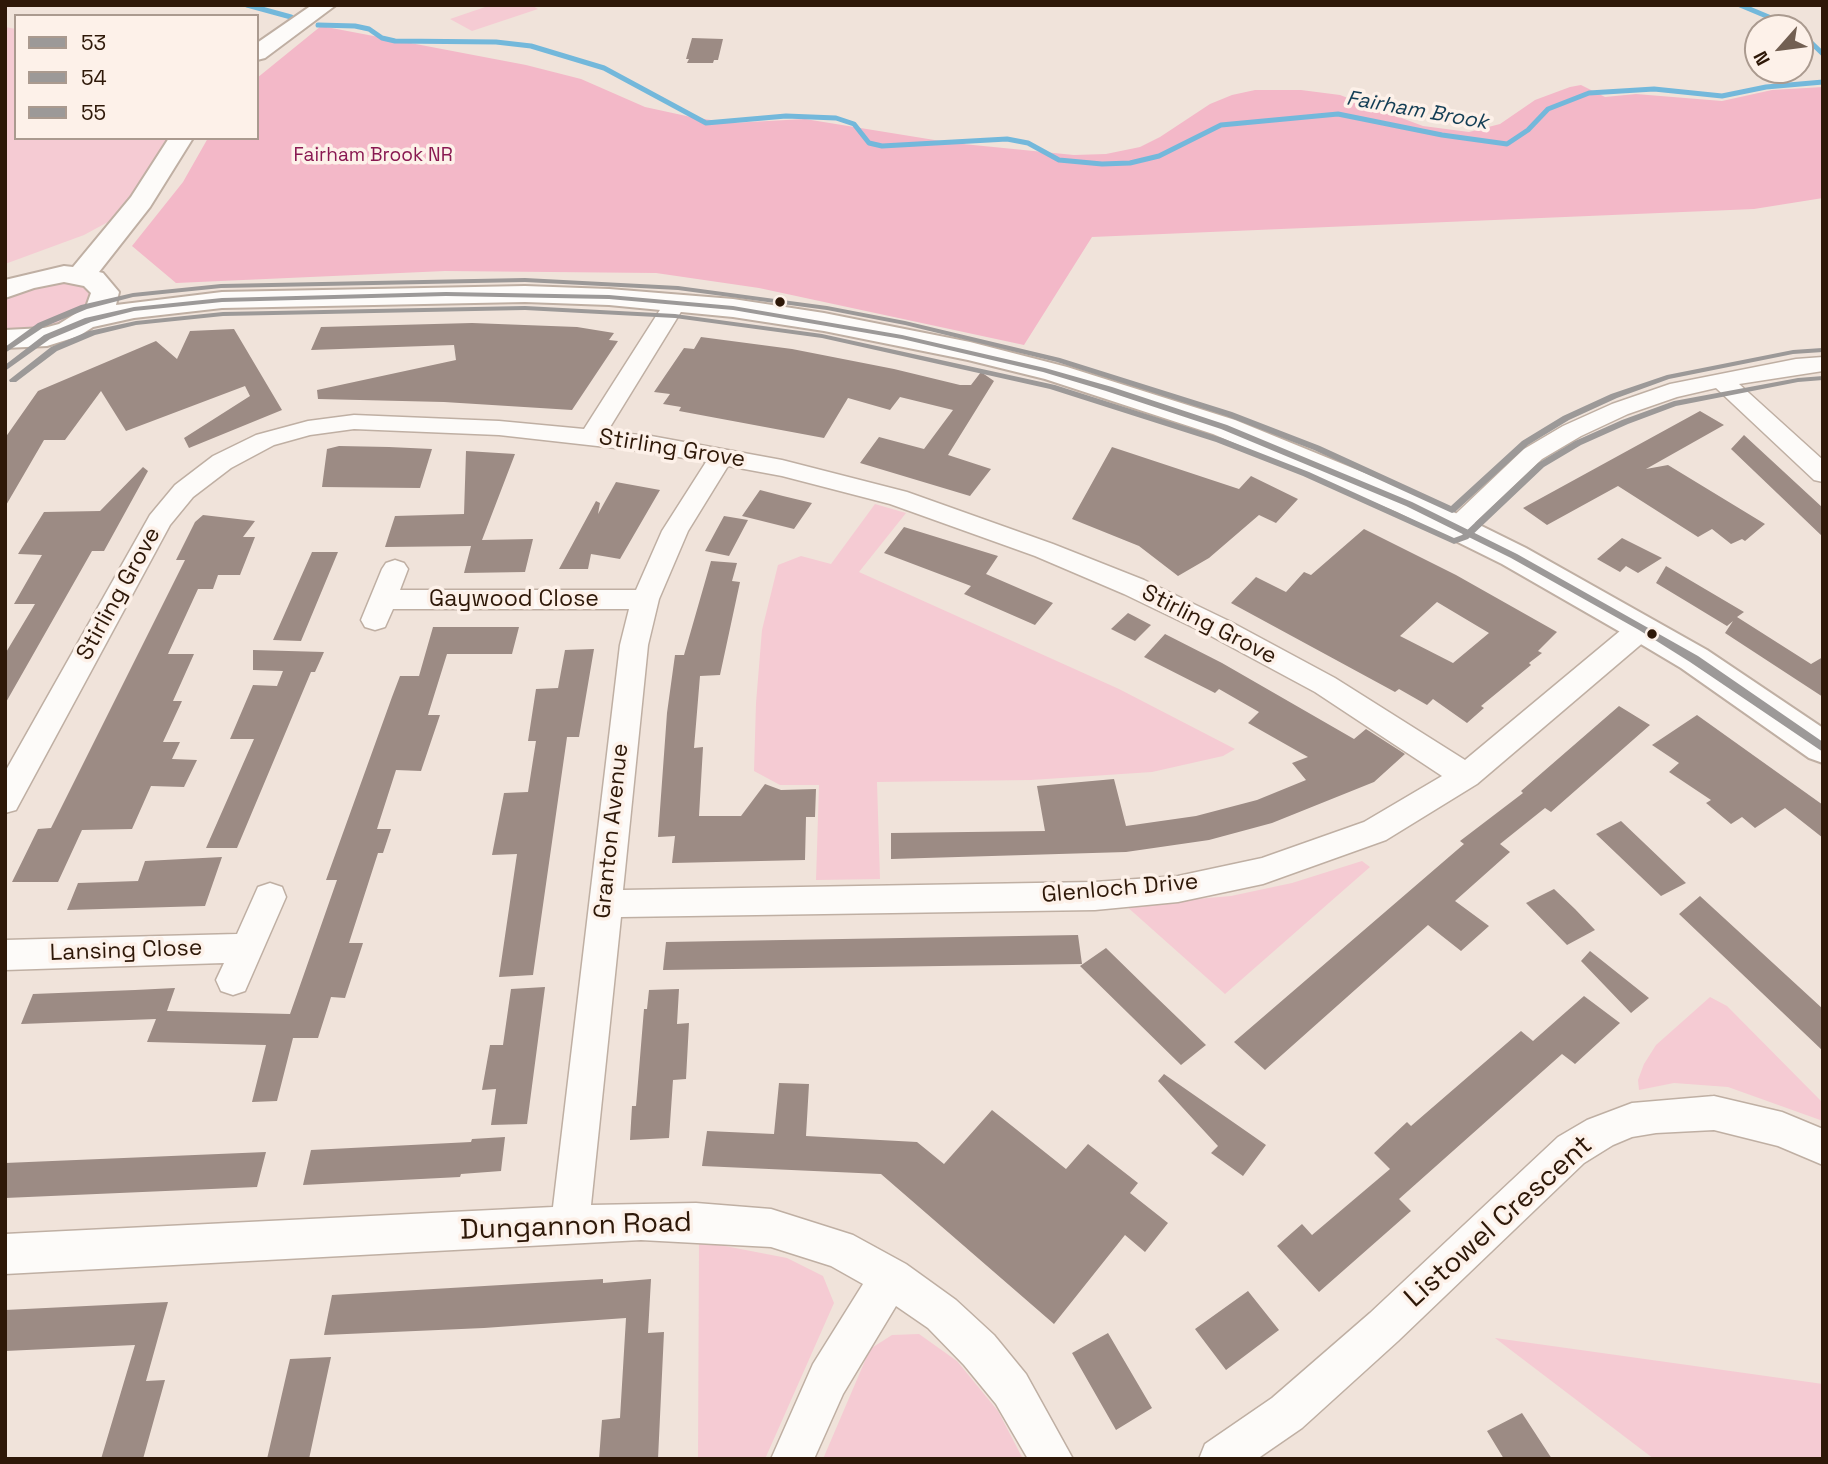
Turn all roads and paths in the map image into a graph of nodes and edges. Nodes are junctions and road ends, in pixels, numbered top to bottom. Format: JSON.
{"nodes":[{"id":1,"x":326,"y":5,"type":"edge"},
{"id":2,"x":259,"y":51,"type":"edge"},
{"id":3,"x":180,"y":140,"type":"edge"},
{"id":4,"x":115,"y":233,"type":"junction"},
{"id":5,"x":45,"y":276,"type":"junction"},
{"id":6,"x":81,"y":276,"type":"junction"},
{"id":7,"x":5,"y":290,"type":"edge"},
{"id":8,"x":105,"y":292,"type":"junction"},
{"id":9,"x":222,"y":300,"type":"junction"},
{"id":10,"x":676,"y":302,"type":"junction"},
{"id":11,"x":88,"y":320,"type":"junction"},
{"id":12,"x":47,"y":337,"type":"junction"},
{"id":13,"x":5,"y":339,"type":"edge"},
{"id":14,"x":1823,"y":365,"type":"edge"},
{"id":15,"x":5,"y":369,"type":"edge"},
{"id":16,"x":1721,"y":380,"type":"junction"},
{"id":17,"x":592,"y":436,"type":"junction"},
{"id":18,"x":722,"y":456,"type":"junction"},
{"id":19,"x":1823,"y":474,"type":"edge"},
{"id":20,"x":1455,"y":527,"type":"junction"},
{"id":21,"x":395,"y":569,"type":"dead end"},
{"id":22,"x":645,"y":599,"type":"junction"},
{"id":23,"x":1642,"y":628,"type":"junction"},
{"id":24,"x":1823,"y":748,"type":"edge"},
{"id":25,"x":1466,"y":776,"type":"junction"},
{"id":26,"x":5,"y":801,"type":"edge"},
{"id":27,"x":270,"y":897,"type":"dead end"},
{"id":28,"x":604,"y":904,"type":"junction"},
{"id":29,"x":247,"y":948,"type":"junction"},
{"id":30,"x":5,"y":955,"type":"edge"},
{"id":31,"x":233,"y":980,"type":"dead end"},
{"id":32,"x":1823,"y":1147,"type":"edge"},
{"id":33,"x":570,"y":1225,"type":"junction"},
{"id":34,"x":5,"y":1254,"type":"edge"},
{"id":35,"x":892,"y":1278,"type":"junction"},
{"id":36,"x":792,"y":1459,"type":"edge"},
{"id":37,"x":1052,"y":1459,"type":"edge"},
{"id":38,"x":1220,"y":1459,"type":"edge"}],
"edges":[{"from":1,"to":2,"type":"street"},
{"from":3,"to":4,"type":"street"},
{"from":4,"to":5,"type":"street"},
{"from":4,"to":6,"type":"street"},
{"from":5,"to":6,"type":"street"},
{"from":5,"to":7,"type":"street"},
{"from":6,"to":8,"type":"street"},
{"from":8,"to":9,"type":"street"},
{"from":8,"to":11,"type":"street"},
{"from":9,"to":10,"type":"street"},
{"from":9,"to":11,"type":"street"},
{"from":10,"to":17,"type":"street"},
{"from":10,"to":20,"type":"street"},
{"from":11,"to":12,"type":"street"},
{"from":12,"to":13,"type":"street"},
{"from":12,"to":15,"type":"street"},
{"from":14,"to":16,"type":"street"},
{"from":16,"to":19,"type":"street"},
{"from":16,"to":20,"type":"street"},
{"from":17,"to":18,"type":"street","name":"Stirling Grove"},
{"from":17,"to":26,"type":"street","name":"Stirling Grove"},
{"from":18,"to":22,"type":"street","name":"Granton Avenue"},
{"from":18,"to":25,"type":"street","name":"Stirling Grove"},
{"from":20,"to":23,"type":"street"},
{"from":21,"to":22,"type":"street","name":"Gaywood Close"},
{"from":22,"to":28,"type":"street","name":"Granton Avenue"},
{"from":23,"to":24,"type":"street"},
{"from":23,"to":25,"type":"street","name":"Glenloch Drive"},
{"from":25,"to":28,"type":"street","name":"Glenloch Drive"},
{"from":27,"to":29,"type":"street"},
{"from":28,"to":33,"type":"street","name":"Granton Avenue"},
{"from":29,"to":30,"type":"street","name":"Lansing Close"},
{"from":29,"to":31,"type":"street"},
{"from":32,"to":38,"type":"street","name":"Listowel Crescent"},
{"from":33,"to":34,"type":"street","name":"Dungannon Road"},
{"from":33,"to":35,"type":"street","name":"Dungannon Road"},
{"from":35,"to":36,"type":"street"},
{"from":35,"to":37,"type":"street","name":"Dungannon Road"}]}
